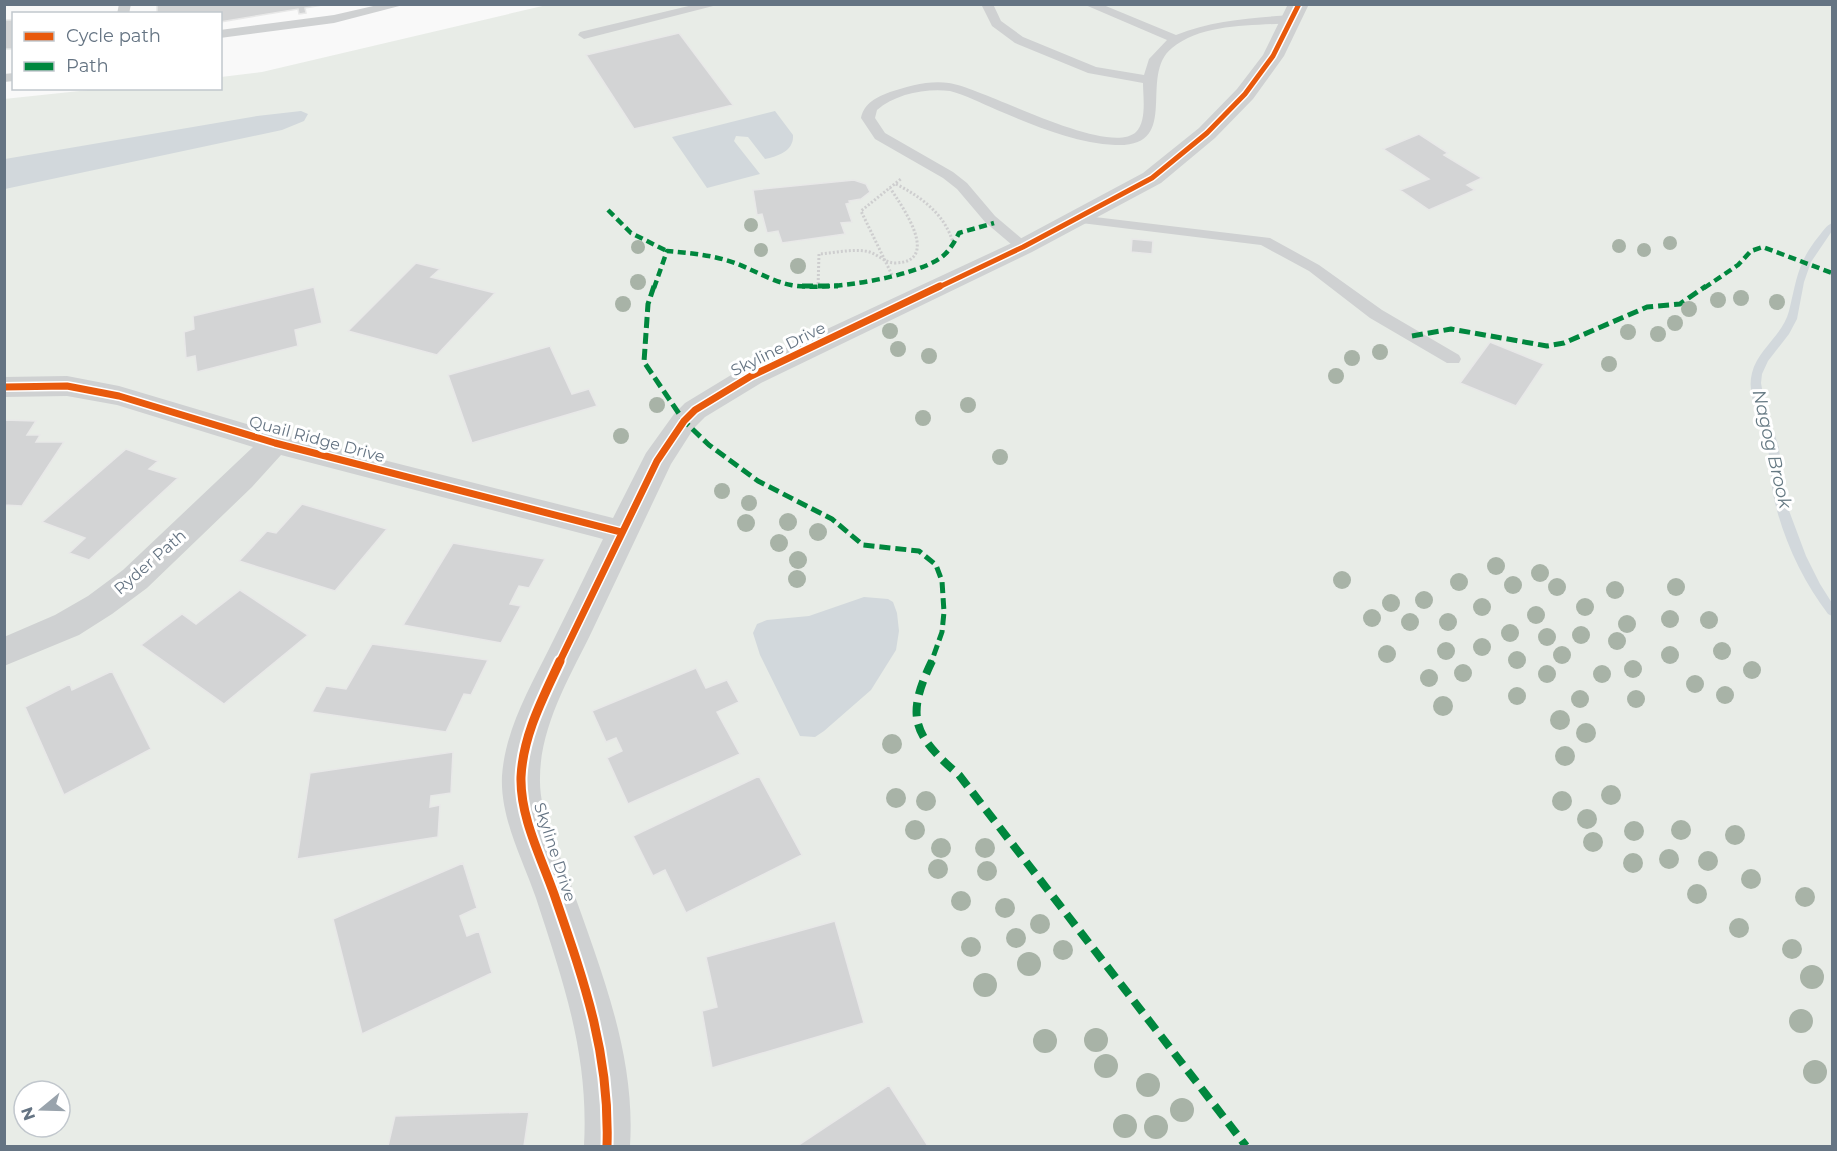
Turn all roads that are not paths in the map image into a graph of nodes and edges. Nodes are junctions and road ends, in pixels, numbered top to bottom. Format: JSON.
{"nodes":[{"id":1,"x":401,"y":4,"type":"edge"},
{"id":2,"x":715,"y":4,"type":"edge"},
{"id":3,"x":987,"y":4,"type":"edge"},
{"id":4,"x":1089,"y":4,"type":"edge"},
{"id":5,"x":1295,"y":12,"type":"edge"},
{"id":6,"x":222,"y":34,"type":"edge"},
{"id":7,"x":584,"y":35,"type":"dead end"},
{"id":8,"x":1177,"y":40,"type":"junction"},
{"id":9,"x":1150,"y":81,"type":"junction"},
{"id":10,"x":1078,"y":219,"type":"junction"},
{"id":11,"x":1023,"y":247,"type":"junction"},
{"id":12,"x":1453,"y":359,"type":"dead end"},
{"id":13,"x":4,"y":387,"type":"edge"},
{"id":14,"x":275,"y":443,"type":"junction"},
{"id":15,"x":621,"y":532,"type":"junction"},
{"id":16,"x":4,"y":652,"type":"edge"},
{"id":17,"x":608,"y":1146,"type":"edge"}],
"edges":[{"from":1,"to":6,"type":"lane"},
{"from":2,"to":7,"type":"lane"},
{"from":3,"to":9,"type":"lane"},
{"from":4,"to":8,"type":"lane"},
{"from":5,"to":8,"type":"lane"},
{"from":5,"to":10,"type":"street","name":"Skyline Drive"},
{"from":8,"to":9,"type":"lane"},
{"from":9,"to":11,"type":"lane"},
{"from":10,"to":11,"type":"street","name":"Skyline Drive"},
{"from":10,"to":12,"type":"lane"},
{"from":11,"to":15,"type":"street","name":"Skyline Drive"},
{"from":13,"to":14,"type":"street","name":"Quail Ridge Drive"},
{"from":14,"to":15,"type":"street","name":"Quail Ridge Drive"},
{"from":14,"to":16,"type":"street","name":"Ryder Path"},
{"from":15,"to":17,"type":"street","name":"Skyline Drive"}]}
